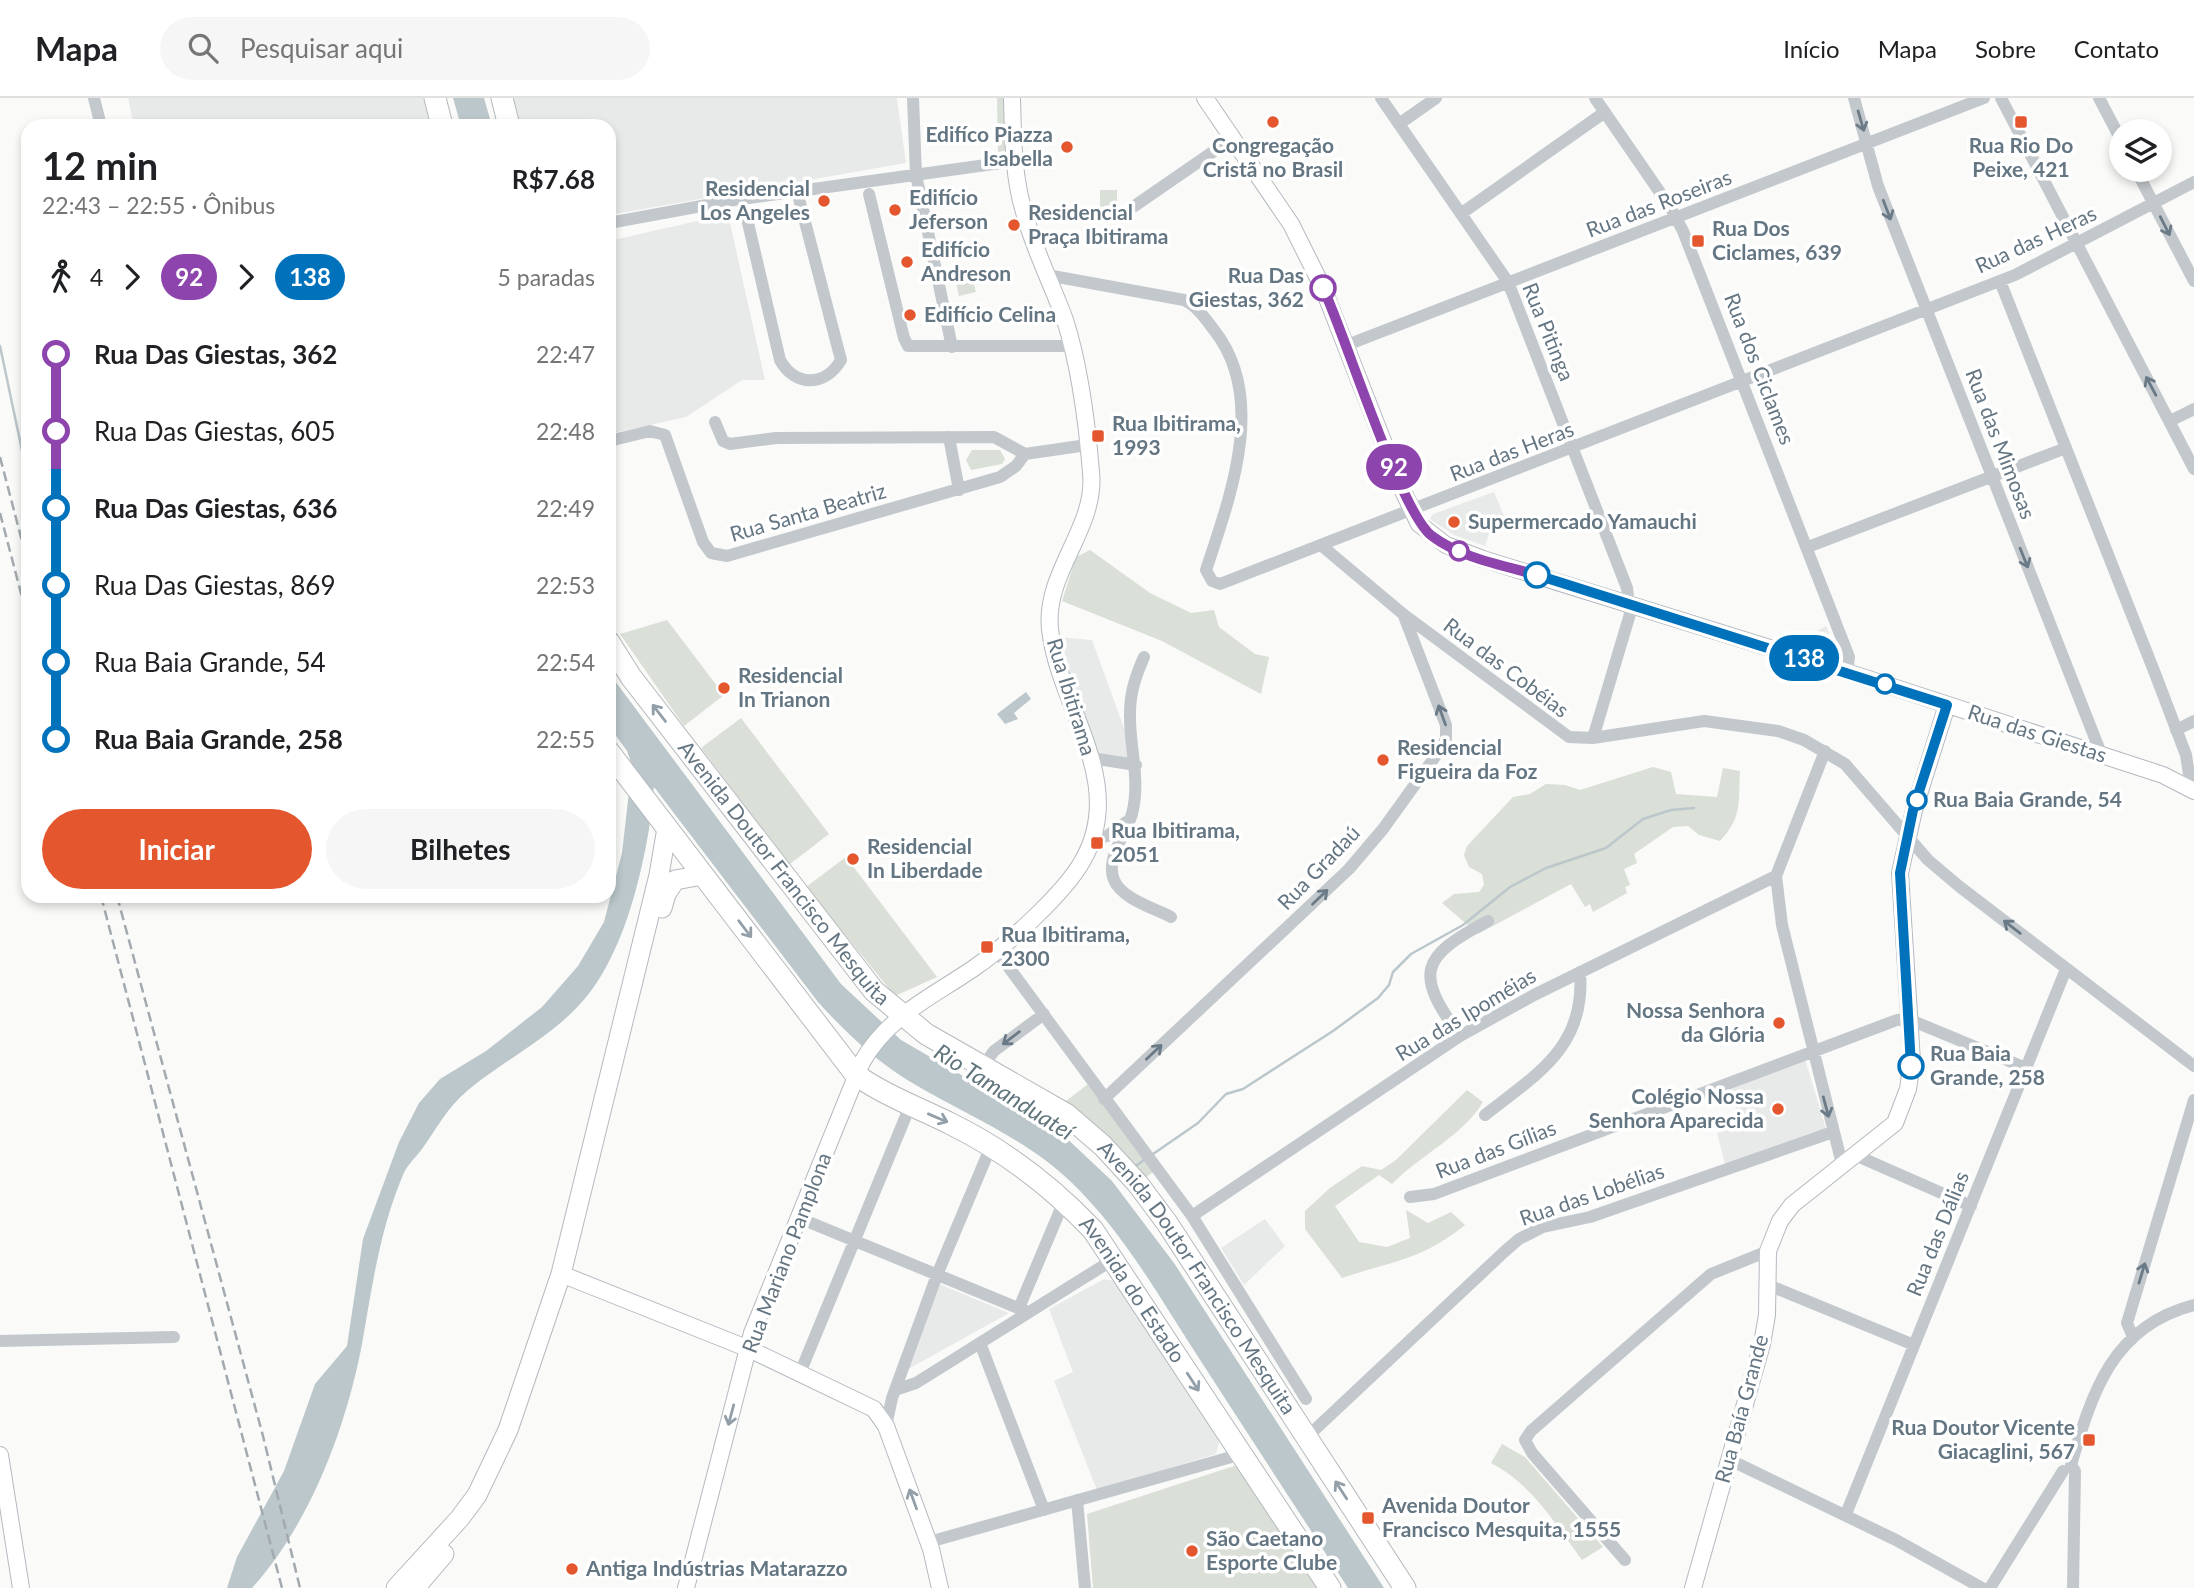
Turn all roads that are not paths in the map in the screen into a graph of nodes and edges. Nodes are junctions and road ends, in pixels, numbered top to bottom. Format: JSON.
{"nodes":[{"id":1,"x":94,"y":98,"type":"edge"},
{"id":2,"x":435,"y":98,"type":"edge"},
{"id":3,"x":502,"y":98,"type":"edge"},
{"id":4,"x":913,"y":98,"type":"edge"},
{"id":5,"x":1012,"y":98,"type":"edge"},
{"id":6,"x":1205,"y":98,"type":"edge"},
{"id":7,"x":1381,"y":98,"type":"edge"},
{"id":8,"x":1436,"y":98,"type":"edge"},
{"id":9,"x":1595,"y":98,"type":"edge"},
{"id":10,"x":1854,"y":98,"type":"edge"},
{"id":11,"x":1984,"y":98,"type":"edge"},
{"id":12,"x":2001,"y":98,"type":"edge"},
{"id":13,"x":2099,"y":98,"type":"edge"},
{"id":14,"x":1605,"y":112,"type":"junction"},
{"id":15,"x":99,"y":119,"type":"edge"},
{"id":16,"x":440,"y":119,"type":"edge"},
{"id":17,"x":507,"y":119,"type":"edge"},
{"id":18,"x":2110,"y":119,"type":"edge"},
{"id":19,"x":1399,"y":124,"type":"junction"},
{"id":20,"x":1233,"y":138,"type":"junction"},
{"id":21,"x":1867,"y":144,"type":"junction"},
{"id":22,"x":1015,"y":161,"type":"junction"},
{"id":23,"x":915,"y":175,"type":"junction"},
{"id":24,"x":2142,"y":182,"type":"edge"},
{"id":25,"x":2194,"y":183,"type":"edge"},
{"id":26,"x":797,"y":191,"type":"junction"},
{"id":27,"x":869,"y":194,"type":"dead end"},
{"id":28,"x":2154,"y":204,"type":"junction"},
{"id":29,"x":1133,"y":207,"type":"dead end"},
{"id":30,"x":1462,"y":213,"type":"junction"},
{"id":31,"x":1676,"y":218,"type":"junction"},
{"id":32,"x":616,"y":222,"type":"edge"},
{"id":33,"x":748,"y":223,"type":"dead end"},
{"id":34,"x":2077,"y":244,"type":"junction"},
{"id":35,"x":1047,"y":275,"type":"junction"},
{"id":36,"x":2000,"y":281,"type":"junction"},
{"id":37,"x":1508,"y":282,"type":"junction"},
{"id":38,"x":2194,"y":282,"type":"edge"},
{"id":39,"x":1926,"y":309,"type":"junction"},
{"id":40,"x":1347,"y":345,"type":"junction"},
{"id":41,"x":1072,"y":346,"type":"junction"},
{"id":42,"x":952,"y":347,"type":"junction"},
{"id":43,"x":1744,"y":383,"type":"junction"},
{"id":44,"x":2194,"y":409,"type":"edge"},
{"id":45,"x":2170,"y":421,"type":"junction"},
{"id":46,"x":715,"y":422,"type":"dead end"},
{"id":47,"x":949,"y":437,"type":"junction"},
{"id":48,"x":616,"y":438,"type":"edge"},
{"id":49,"x":1087,"y":445,"type":"junction"},
{"id":50,"x":2066,"y":448,"type":"junction"},
{"id":51,"x":1574,"y":449,"type":"junction"},
{"id":52,"x":1025,"y":454,"type":"junction"},
{"id":53,"x":2194,"y":469,"type":"edge"},
{"id":54,"x":1991,"y":476,"type":"junction"},
{"id":55,"x":959,"y":490,"type":"junction"},
{"id":56,"x":1413,"y":511,"type":"junction"},
{"id":57,"x":1322,"y":546,"type":"junction"},
{"id":58,"x":1808,"y":547,"type":"junction"},
{"id":59,"x":1630,"y":605,"type":"junction"},
{"id":60,"x":1403,"y":614,"type":"junction"},
{"id":61,"x":616,"y":653,"type":"edge"},
{"id":62,"x":1144,"y":657,"type":"dead end"},
{"id":63,"x":1847,"y":672,"type":"junction"},
{"id":64,"x":1947,"y":705,"type":"junction"},
{"id":65,"x":2194,"y":721,"type":"edge"},
{"id":66,"x":2176,"y":730,"type":"junction"},
{"id":67,"x":1593,"y":738,"type":"junction"},
{"id":68,"x":1825,"y":751,"type":"junction"},
{"id":69,"x":2102,"y":756,"type":"junction"},
{"id":70,"x":1091,"y":758,"type":"junction"},
{"id":71,"x":616,"y":761,"type":"edge"},
{"id":72,"x":1136,"y":765,"type":"junction"},
{"id":73,"x":2193,"y":790,"type":"edge"},
{"id":74,"x":1132,"y":814,"type":"junction"},
{"id":75,"x":662,"y":821,"type":"junction"},
{"id":76,"x":1907,"y":834,"type":"junction"},
{"id":77,"x":1093,"y":840,"type":"junction"},
{"id":78,"x":703,"y":875,"type":"junction"},
{"id":79,"x":1776,"y":876,"type":"junction"},
{"id":80,"x":1171,"y":917,"type":"dead end"},
{"id":81,"x":1488,"y":921,"type":"dead end"},
{"id":82,"x":996,"y":950,"type":"junction"},
{"id":83,"x":2066,"y":969,"type":"junction"},
{"id":84,"x":1580,"y":972,"type":"junction"},
{"id":85,"x":1044,"y":1014,"type":"junction"},
{"id":86,"x":897,"y":1018,"type":"junction"},
{"id":87,"x":1908,"y":1019,"type":"junction"},
{"id":88,"x":1460,"y":1036,"type":"junction"},
{"id":89,"x":1811,"y":1050,"type":"junction"},
{"id":90,"x":983,"y":1066,"type":"junction"},
{"id":91,"x":2194,"y":1066,"type":"edge"},
{"id":92,"x":859,"y":1068,"type":"junction"},
{"id":93,"x":2026,"y":1068,"type":"junction"},
{"id":94,"x":1104,"y":1099,"type":"junction"},
{"id":95,"x":2194,"y":1100,"type":"edge"},
{"id":96,"x":910,"y":1106,"type":"junction"},
{"id":97,"x":1485,"y":1115,"type":"dead end"},
{"id":98,"x":1833,"y":1132,"type":"junction"},
{"id":99,"x":991,"y":1146,"type":"junction"},
{"id":100,"x":1848,"y":1160,"type":"junction"},
{"id":101,"x":1410,"y":1198,"type":"dead end"},
{"id":102,"x":1063,"y":1201,"type":"junction"},
{"id":103,"x":1971,"y":1206,"type":"junction"},
{"id":104,"x":1192,"y":1216,"type":"junction"},
{"id":105,"x":799,"y":1218,"type":"junction"},
{"id":106,"x":854,"y":1240,"type":"junction"},
{"id":107,"x":1768,"y":1251,"type":"junction"},
{"id":108,"x":1114,"y":1259,"type":"junction"},
{"id":109,"x":937,"y":1275,"type":"junction"},
{"id":110,"x":567,"y":1276,"type":"junction"},
{"id":111,"x":1768,"y":1285,"type":"junction"},
{"id":112,"x":2194,"y":1305,"type":"edge"},
{"id":113,"x":1024,"y":1310,"type":"junction"},
{"id":114,"x":174,"y":1337,"type":"dead end"},
{"id":115,"x":2133,"y":1337,"type":"junction"},
{"id":116,"x":0,"y":1342,"type":"edge"},
{"id":117,"x":980,"y":1343,"type":"junction"},
{"id":118,"x":1914,"y":1345,"type":"junction"},
{"id":119,"x":749,"y":1349,"type":"junction"},
{"id":120,"x":800,"y":1373,"type":"junction"},
{"id":121,"x":893,"y":1394,"type":"junction"},
{"id":122,"x":1306,"y":1399,"type":"dead end"},
{"id":123,"x":874,"y":1409,"type":"junction"},
{"id":124,"x":886,"y":1426,"type":"junction"},
{"id":125,"x":1307,"y":1437,"type":"junction"},
{"id":126,"x":1242,"y":1454,"type":"junction"},
{"id":127,"x":0,"y":1455,"type":"edge"},
{"id":128,"x":1728,"y":1459,"type":"junction"},
{"id":129,"x":2069,"y":1470,"type":"junction"},
{"id":130,"x":1077,"y":1500,"type":"junction"},
{"id":131,"x":1044,"y":1510,"type":"junction"},
{"id":132,"x":1846,"y":1514,"type":"junction"},
{"id":133,"x":929,"y":1542,"type":"junction"},
{"id":134,"x":1625,"y":1560,"type":"dead end"},
{"id":135,"x":421,"y":1575,"type":"edge"},
{"id":136,"x":21,"y":1588,"type":"edge"},
{"id":137,"x":396,"y":1588,"type":"edge"},
{"id":138,"x":686,"y":1588,"type":"edge"},
{"id":139,"x":940,"y":1588,"type":"edge"},
{"id":140,"x":1085,"y":1588,"type":"edge"},
{"id":141,"x":1330,"y":1588,"type":"edge"},
{"id":142,"x":1405,"y":1588,"type":"edge"},
{"id":143,"x":1693,"y":1588,"type":"edge"},
{"id":144,"x":1982,"y":1588,"type":"edge"},
{"id":145,"x":1990,"y":1588,"type":"edge"},
{"id":146,"x":2073,"y":1588,"type":"edge"}],
"edges":[{"from":1,"to":15,"type":"street"},
{"from":2,"to":16,"type":"highway"},
{"from":3,"to":17,"type":"highway"},
{"from":4,"to":23,"type":"street"},
{"from":5,"to":22,"type":"main road","name":"Rua Ibitirama"},
{"from":6,"to":20,"type":"main road","name":"Rua das Giestas"},
{"from":7,"to":19,"type":"street","name":"Rua Pitinga"},
{"from":8,"to":19,"type":"street"},
{"from":9,"to":14,"type":"street","name":"Rua dos Ciclames"},
{"from":10,"to":21,"type":"street","name":"Rua das Mimosas","one_way":true},
{"from":11,"to":21,"type":"street","name":"Rua das Roseiras"},
{"from":12,"to":34,"type":"street"},
{"from":13,"to":18,"type":"street"},
{"from":14,"to":30,"type":"street"},
{"from":14,"to":31,"type":"street","name":"Rua dos Ciclames"},
{"from":19,"to":30,"type":"street","name":"Rua Pitinga"},
{"from":20,"to":29,"type":"street"},
{"from":20,"to":40,"type":"main road","name":"Rua das Giestas"},
{"from":21,"to":31,"type":"street","name":"Rua das Roseiras"},
{"from":21,"to":39,"type":"street","name":"Rua das Mimosas","one_way":true},
{"from":22,"to":23,"type":"street"},
{"from":22,"to":35,"type":"main road","name":"Rua Ibitirama"},
{"from":23,"to":26,"type":"street"},
{"from":23,"to":42,"type":"street"},
{"from":24,"to":28,"type":"street"},
{"from":25,"to":28,"type":"street","name":"Rua das Heras"},
{"from":26,"to":32,"type":"street"},
{"from":26,"to":33,"type":"street"},
{"from":27,"to":42,"type":"street"},
{"from":28,"to":34,"type":"street","name":"Rua das Heras"},
{"from":28,"to":38,"type":"street","one_way":true},
{"from":30,"to":37,"type":"street","name":"Rua Pitinga"},
{"from":31,"to":37,"type":"street","name":"Rua das Roseiras"},
{"from":31,"to":43,"type":"street","name":"Rua dos Ciclames"},
{"from":34,"to":36,"type":"street","name":"Rua das Heras"},
{"from":45,"to":34,"type":"street","one_way":true},
{"from":35,"to":41,"type":"main road","name":"Rua Ibitirama"},
{"from":35,"to":57,"type":"street","name":"Rua das Heras"},
{"from":36,"to":39,"type":"street","name":"Rua das Heras"},
{"from":36,"to":50,"type":"street"},
{"from":37,"to":40,"type":"street","name":"Rua das Roseiras"},
{"from":37,"to":51,"type":"street","name":"Rua Pitinga"},
{"from":39,"to":43,"type":"street","name":"Rua das Heras"},
{"from":39,"to":54,"type":"street","name":"Rua das Mimosas"},
{"from":40,"to":56,"type":"main road","name":"Rua das Giestas"},
{"from":41,"to":42,"type":"street"},
{"from":41,"to":49,"type":"main road","name":"Rua Ibitirama"},
{"from":43,"to":51,"type":"street","name":"Rua das Heras"},
{"from":43,"to":58,"type":"street","name":"Rua dos Ciclames"},
{"from":44,"to":45,"type":"street"},
{"from":45,"to":53,"type":"street"},
{"from":46,"to":47,"type":"street"},
{"from":47,"to":52,"type":"street"},
{"from":47,"to":55,"type":"street"},
{"from":48,"to":55,"type":"street","name":"Rua Santa Beatriz"},
{"from":49,"to":52,"type":"street"},
{"from":49,"to":70,"type":"main road","name":"Rua Ibitirama"},
{"from":50,"to":54,"type":"street"},
{"from":50,"to":66,"type":"street"},
{"from":51,"to":56,"type":"street","name":"Rua das Heras"},
{"from":51,"to":59,"type":"street","name":"Rua Pitinga"},
{"from":52,"to":55,"type":"street","name":"Rua Santa Beatriz"},
{"from":54,"to":58,"type":"street"},
{"from":54,"to":69,"type":"street","name":"Rua das Mimosas","one_way":true},
{"from":56,"to":57,"type":"street","name":"Rua das Heras"},
{"from":56,"to":59,"type":"main road","name":"Rua das Giestas"},
{"from":57,"to":60,"type":"street","name":"Rua das Cobéias"},
{"from":58,"to":63,"type":"street","name":"Rua dos Ciclames"},
{"from":59,"to":63,"type":"main road","name":"Rua das Giestas"},
{"from":59,"to":67,"type":"street"},
{"from":60,"to":67,"type":"street","name":"Rua das Cobéias"},
{"from":94,"to":60,"type":"street","name":"Rua Gradaú","one_way":true},
{"from":86,"to":61,"type":"highway","name":"Avenida Doutor Francisco Mesquita","one_way":true},
{"from":62,"to":72,"type":"street"},
{"from":63,"to":64,"type":"main road","name":"Rua das Giestas"},
{"from":64,"to":69,"type":"main road","name":"Rua das Giestas"},
{"from":64,"to":76,"type":"main road","name":"Rua Baía Grande"},
{"from":65,"to":66,"type":"street"},
{"from":66,"to":73,"type":"street"},
{"from":67,"to":68,"type":"street","name":"Rua das Cobéias"},
{"from":68,"to":76,"type":"street","name":"Rua das Cobéias"},
{"from":68,"to":79,"type":"street"},
{"from":69,"to":73,"type":"main road","name":"Rua das Giestas"},
{"from":70,"to":72,"type":"street"},
{"from":70,"to":77,"type":"main road","name":"Rua Ibitirama"},
{"from":71,"to":75,"type":"highway"},
{"from":72,"to":74,"type":"street"},
{"from":74,"to":77,"type":"street"},
{"from":74,"to":80,"type":"street"},
{"from":75,"to":78,"type":"highway"},
{"from":75,"to":110,"type":"main road"},
{"from":83,"to":76,"type":"street","name":"Rua das Cobéias","one_way":true},
{"from":76,"to":87,"type":"main road","name":"Rua Baía Grande"},
{"from":77,"to":82,"type":"main road","name":"Rua Ibitirama"},
{"from":78,"to":92,"type":"highway","one_way":true},
{"from":78,"to":110,"type":"main road"},
{"from":79,"to":84,"type":"street","name":"Rua das Ipoméias"},
{"from":79,"to":89,"type":"street"},
{"from":81,"to":88,"type":"street"},
{"from":82,"to":85,"type":"street"},
{"from":82,"to":86,"type":"main road","name":"Rua Ibitirama"},
{"from":83,"to":91,"type":"street","name":"Rua das Cobéias"},
{"from":83,"to":93,"type":"street","name":"Rua das Dálias"},
{"from":84,"to":88,"type":"street","name":"Rua das Ipoméias"},
{"from":84,"to":97,"type":"street","name":"Rua das Gílias"},
{"from":85,"to":90,"type":"street","one_way":true},
{"from":85,"to":94,"type":"street"},
{"from":86,"to":90,"type":"highway","name":"Avenida Doutor Francisco Mesquita"},
{"from":86,"to":92,"type":"main road","name":"Rua Mariano Pamplona"},
{"from":87,"to":89,"type":"street","name":"Rua das Gílias"},
{"from":87,"to":93,"type":"street"},
{"from":87,"to":100,"type":"main road","name":"Rua Baía Grande"},
{"from":88,"to":104,"type":"street","name":"Rua das Ipoméias"},
{"from":89,"to":98,"type":"street","one_way":true},
{"from":89,"to":101,"type":"street","name":"Rua das Gílias"},
{"from":90,"to":125,"type":"highway","name":"Avenida Doutor Francisco Mesquita"},
{"from":92,"to":96,"type":"highway","name":"Avenida do Estado"},
{"from":92,"to":105,"type":"main road","name":"Rua Mariano Pamplona"},
{"from":93,"to":103,"type":"street","name":"Rua das Dálias"},
{"from":94,"to":104,"type":"street"},
{"from":115,"to":95,"type":"street","one_way":true},
{"from":96,"to":99,"type":"highway","name":"Avenida do Estado","one_way":true},
{"from":96,"to":106,"type":"street"},
{"from":98,"to":100,"type":"street"},
{"from":98,"to":125,"type":"street","name":"Rua das Lobélias"},
{"from":99,"to":102,"type":"highway","name":"Avenida do Estado"},
{"from":99,"to":109,"type":"street"},
{"from":100,"to":103,"type":"street"},
{"from":100,"to":107,"type":"main road","name":"Rua Baía Grande"},
{"from":102,"to":108,"type":"highway","name":"Avenida do Estado"},
{"from":102,"to":113,"type":"street"},
{"from":103,"to":118,"type":"street","name":"Rua das Dálias"},
{"from":104,"to":122,"type":"street"},
{"from":105,"to":106,"type":"street"},
{"from":105,"to":119,"type":"main road","name":"Rua Mariano Pamplona"},
{"from":106,"to":109,"type":"street"},
{"from":106,"to":120,"type":"street"},
{"from":107,"to":111,"type":"main road","name":"Rua Baía Grande"},
{"from":107,"to":134,"type":"street"},
{"from":108,"to":113,"type":"street"},
{"from":108,"to":126,"type":"highway","name":"Avenida do Estado","one_way":true},
{"from":109,"to":113,"type":"street"},
{"from":109,"to":121,"type":"street"},
{"from":110,"to":119,"type":"main road"},
{"from":110,"to":135,"type":"main road"},
{"from":111,"to":118,"type":"street"},
{"from":111,"to":128,"type":"main road","name":"Rua Baía Grande"},
{"from":112,"to":115,"type":"street"},
{"from":113,"to":117,"type":"street"},
{"from":114,"to":116,"type":"street"},
{"from":115,"to":129,"type":"street"},
{"from":117,"to":121,"type":"street"},
{"from":117,"to":131,"type":"street"},
{"from":118,"to":132,"type":"street","name":"Rua das Dálias"},
{"from":119,"to":120,"type":"main road"},
{"from":119,"to":138,"type":"main road","name":"Rua Mariano Pamplona","one_way":true},
{"from":120,"to":123,"type":"main road"},
{"from":121,"to":123,"type":"street"},
{"from":121,"to":124,"type":"street"},
{"from":123,"to":124,"type":"main road"},
{"from":133,"to":124,"type":"main road","one_way":true},
{"from":142,"to":125,"type":"highway","name":"Avenida Doutor Francisco Mesquita","one_way":true},
{"from":126,"to":130,"type":"street"},
{"from":126,"to":141,"type":"highway","name":"Avenida do Estado"},
{"from":127,"to":136,"type":"main road"},
{"from":128,"to":132,"type":"street"},
{"from":128,"to":143,"type":"main road","name":"Rua Baía Grande"},
{"from":129,"to":145,"type":"street"},
{"from":129,"to":146,"type":"street"},
{"from":130,"to":131,"type":"street"},
{"from":130,"to":140,"type":"street"},
{"from":131,"to":133,"type":"street"},
{"from":132,"to":144,"type":"street"},
{"from":133,"to":139,"type":"main road"},
{"from":135,"to":137,"type":"main road"}]}
